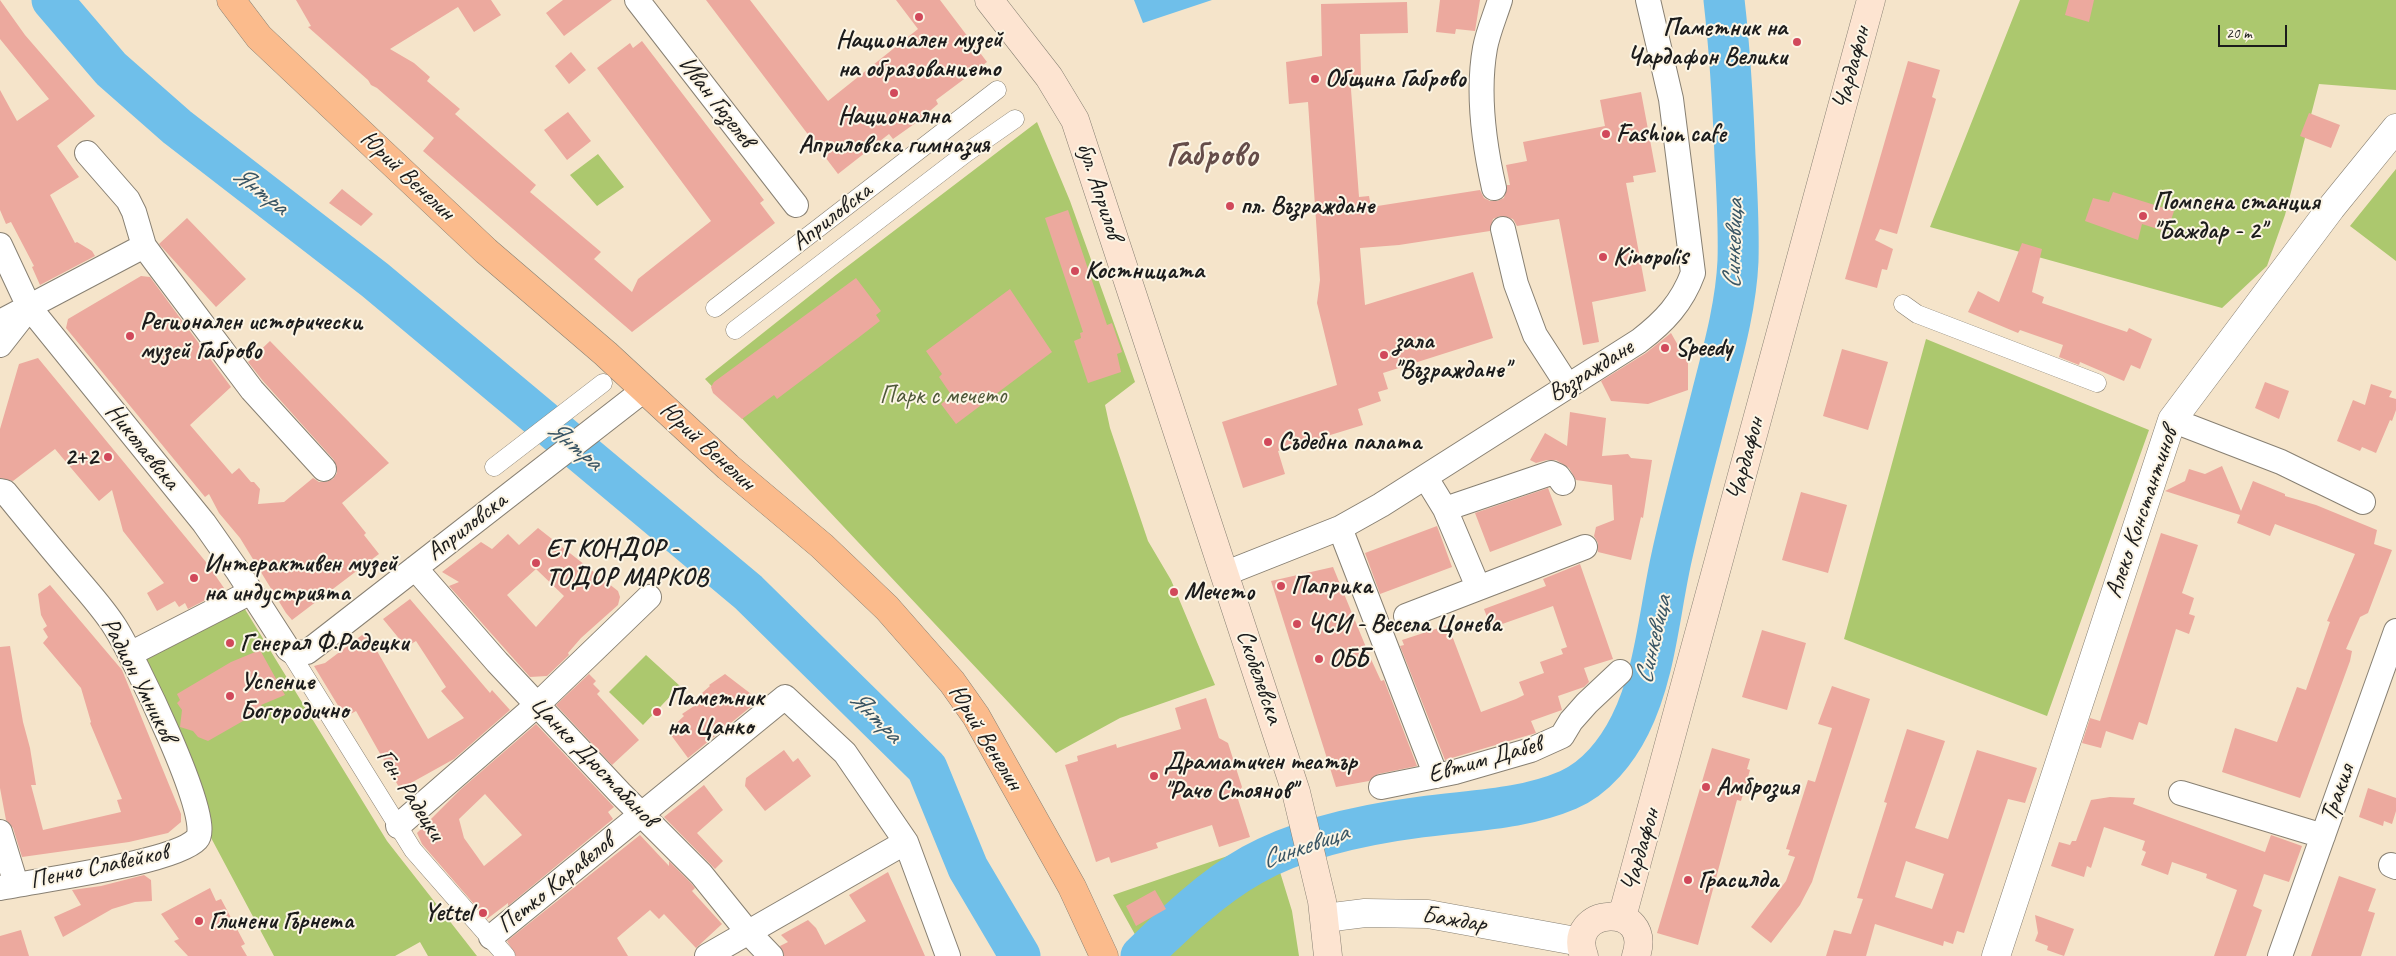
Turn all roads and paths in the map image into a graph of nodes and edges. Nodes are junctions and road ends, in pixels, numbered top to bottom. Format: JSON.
{"nodes":[{"id":1,"x":231,"y":0,"type":"edge"},
{"id":2,"x":637,"y":0,"type":"edge"},
{"id":3,"x":990,"y":0,"type":"edge"},
{"id":4,"x":1500,"y":0,"type":"edge"},
{"id":5,"x":1648,"y":0,"type":"edge"},
{"id":6,"x":1871,"y":0,"type":"edge"},
{"id":7,"x":997,"y":90,"type":"dead end"},
{"id":8,"x":1015,"y":119,"type":"dead end"},
{"id":9,"x":2396,"y":128,"type":"edge"},
{"id":10,"x":87,"y":153,"type":"dead end"},
{"id":11,"x":1494,"y":188,"type":"dead end"},
{"id":12,"x":796,"y":205,"type":"dead end"},
{"id":13,"x":1503,"y":229,"type":"dead end"},
{"id":14,"x":0,"y":245,"type":"edge"},
{"id":15,"x":144,"y":246,"type":"junction"},
{"id":16,"x":1903,"y":304,"type":"dead end"},
{"id":17,"x":29,"y":307,"type":"junction"},
{"id":18,"x":715,"y":308,"type":"dead end"},
{"id":19,"x":0,"y":322,"type":"edge"},
{"id":20,"x":735,"y":330,"type":"dead end"},
{"id":21,"x":0,"y":345,"type":"edge"},
{"id":22,"x":2097,"y":383,"type":"dead end"},
{"id":23,"x":601,"y":386,"type":"dead end"},
{"id":24,"x":1568,"y":386,"type":"junction"},
{"id":25,"x":644,"y":390,"type":"junction"},
{"id":26,"x":2172,"y":420,"type":"junction"},
{"id":27,"x":494,"y":467,"type":"dead end"},
{"id":28,"x":324,"y":469,"type":"dead end"},
{"id":29,"x":1426,"y":478,"type":"junction"},
{"id":30,"x":1563,"y":483,"type":"dead end"},
{"id":31,"x":0,"y":491,"type":"edge"},
{"id":32,"x":2364,"y":502,"type":"dead end"},
{"id":33,"x":1445,"y":509,"type":"junction"},
{"id":34,"x":1340,"y":528,"type":"junction"},
{"id":35,"x":1585,"y":547,"type":"dead end"},
{"id":36,"x":415,"y":568,"type":"junction"},
{"id":37,"x":1224,"y":574,"type":"junction"},
{"id":38,"x":1478,"y":587,"type":"junction"},
{"id":39,"x":251,"y":592,"type":"junction"},
{"id":40,"x":649,"y":597,"type":"dead end"},
{"id":41,"x":1406,"y":616,"type":"dead end"},
{"id":42,"x":2396,"y":630,"type":"edge"},
{"id":43,"x":288,"y":648,"type":"junction"},
{"id":44,"x":130,"y":654,"type":"junction"},
{"id":45,"x":1620,"y":672,"type":"dead end"},
{"id":46,"x":538,"y":704,"type":"junction"},
{"id":47,"x":1436,"y":776,"type":"junction"},
{"id":48,"x":1381,"y":787,"type":"dead end"},
{"id":49,"x":2181,"y":793,"type":"dead end"},
{"id":50,"x":198,"y":813,"type":"joint"},
{"id":51,"x":642,"y":814,"type":"junction"},
{"id":52,"x":398,"y":826,"type":"junction"},
{"id":53,"x":0,"y":832,"type":"edge"},
{"id":54,"x":2323,"y":836,"type":"junction"},
{"id":55,"x":906,"y":842,"type":"junction"},
{"id":56,"x":8,"y":886,"type":"edge"},
{"id":57,"x":1323,"y":908,"type":"junction"},
{"id":58,"x":1622,"y":917,"type":"junction"},
{"id":59,"x":747,"y":932,"type":"junction"},
{"id":60,"x":490,"y":937,"type":"junction"},
{"id":61,"x":1102,"y":949,"type":"edge"},
{"id":62,"x":1583,"y":949,"type":"edge"},
{"id":63,"x":1642,"y":953,"type":"edge"},
{"id":64,"x":506,"y":956,"type":"edge"},
{"id":65,"x":707,"y":956,"type":"edge"},
{"id":66,"x":751,"y":956,"type":"edge"},
{"id":67,"x":771,"y":956,"type":"edge"},
{"id":68,"x":948,"y":956,"type":"edge"},
{"id":69,"x":1328,"y":956,"type":"edge"},
{"id":70,"x":1996,"y":956,"type":"edge"},
{"id":71,"x":2280,"y":956,"type":"edge"}],
"edges":[{"from":1,"to":25,"type":"main road","name":"Юрий Венелин"},
{"from":2,"to":12,"type":"street","name":"Иван Гюзелев"},
{"from":3,"to":37,"type":"main road","name":"бул. Априлов"},
{"from":4,"to":11,"type":"street"},
{"from":5,"to":24,"type":"street","name":"Възраждане"},
{"from":6,"to":58,"type":"main road","name":"Чардафон"},
{"from":7,"to":18,"type":"street","name":"Априловска"},
{"from":8,"to":20,"type":"street","name":"Априловска"},
{"from":9,"to":26,"type":"street","name":"Алеко Константинов"},
{"from":10,"to":15,"type":"street"},
{"from":13,"to":24,"type":"street"},
{"from":14,"to":17,"type":"street","name":"Николаевска"},
{"from":15,"to":17,"type":"street"},
{"from":15,"to":28,"type":"street"},
{"from":16,"to":22,"type":"street"},
{"from":17,"to":19,"type":"street"},
{"from":17,"to":21,"type":"street"},
{"from":17,"to":39,"type":"street","name":"Николаевска"},
{"from":23,"to":27,"type":"street"},
{"from":24,"to":29,"type":"street","name":"Възраждане"},
{"from":25,"to":36,"type":"street","name":"Априловска"},
{"from":25,"to":61,"type":"main road","name":"Юрий Венелин"},
{"from":26,"to":32,"type":"street"},
{"from":26,"to":70,"type":"street","name":"Алеко Константинов"},
{"from":29,"to":33,"type":"street"},
{"from":29,"to":34,"type":"street","name":"Възраждане"},
{"from":30,"to":33,"type":"street"},
{"from":31,"to":44,"type":"street","name":"Радион Умников"},
{"from":33,"to":38,"type":"street"},
{"from":34,"to":37,"type":"street","name":"Възраждане"},
{"from":34,"to":47,"type":"street"},
{"from":35,"to":38,"type":"street"},
{"from":36,"to":43,"type":"street","name":"Априловска"},
{"from":36,"to":46,"type":"street","name":"Цанко Дюстабанов"},
{"from":37,"to":57,"type":"main road","name":"Скобелевска"},
{"from":38,"to":41,"type":"street"},
{"from":39,"to":43,"type":"street","name":"Николаевска"},
{"from":39,"to":44,"type":"street"},
{"from":40,"to":46,"type":"street"},
{"from":42,"to":54,"type":"street","name":"Тракия"},
{"from":43,"to":52,"type":"street","name":"Ген. Радецки"},
{"from":44,"to":50,"type":"street","name":"Радион Умников"},
{"from":45,"to":47,"type":"street","name":"Евтим Дабев"},
{"from":46,"to":51,"type":"street","name":"Цанко Дюстабанов"},
{"from":46,"to":52,"type":"street"},
{"from":47,"to":48,"type":"street","name":"Евтим Дабев"},
{"from":49,"to":54,"type":"street"},
{"from":50,"to":56,"type":"street","name":"Пенчо Славейков"},
{"from":51,"to":55,"type":"street","name":"Петко Каравелов"},
{"from":51,"to":59,"type":"street","name":"Цанко Дюстабанов"},
{"from":51,"to":60,"type":"street","name":"Петко Каравелов"},
{"from":52,"to":60,"type":"street","name":"Ген. Радецки"},
{"from":53,"to":56,"type":"street"},
{"from":54,"to":71,"type":"street","name":"Тракия"},
{"from":55,"to":59,"type":"street"},
{"from":55,"to":68,"type":"street"},
{"from":57,"to":62,"type":"street","name":"Баждар"},
{"from":57,"to":69,"type":"main road","name":"Скобелевска"},
{"from":58,"to":62,"type":"main road"},
{"from":58,"to":63,"type":"main road"},
{"from":59,"to":65,"type":"street"},
{"from":59,"to":66,"type":"street"},
{"from":59,"to":67,"type":"street","name":"Цанко Дюстабанов"},
{"from":60,"to":64,"type":"street","name":"Ген. Радецки"}]}
